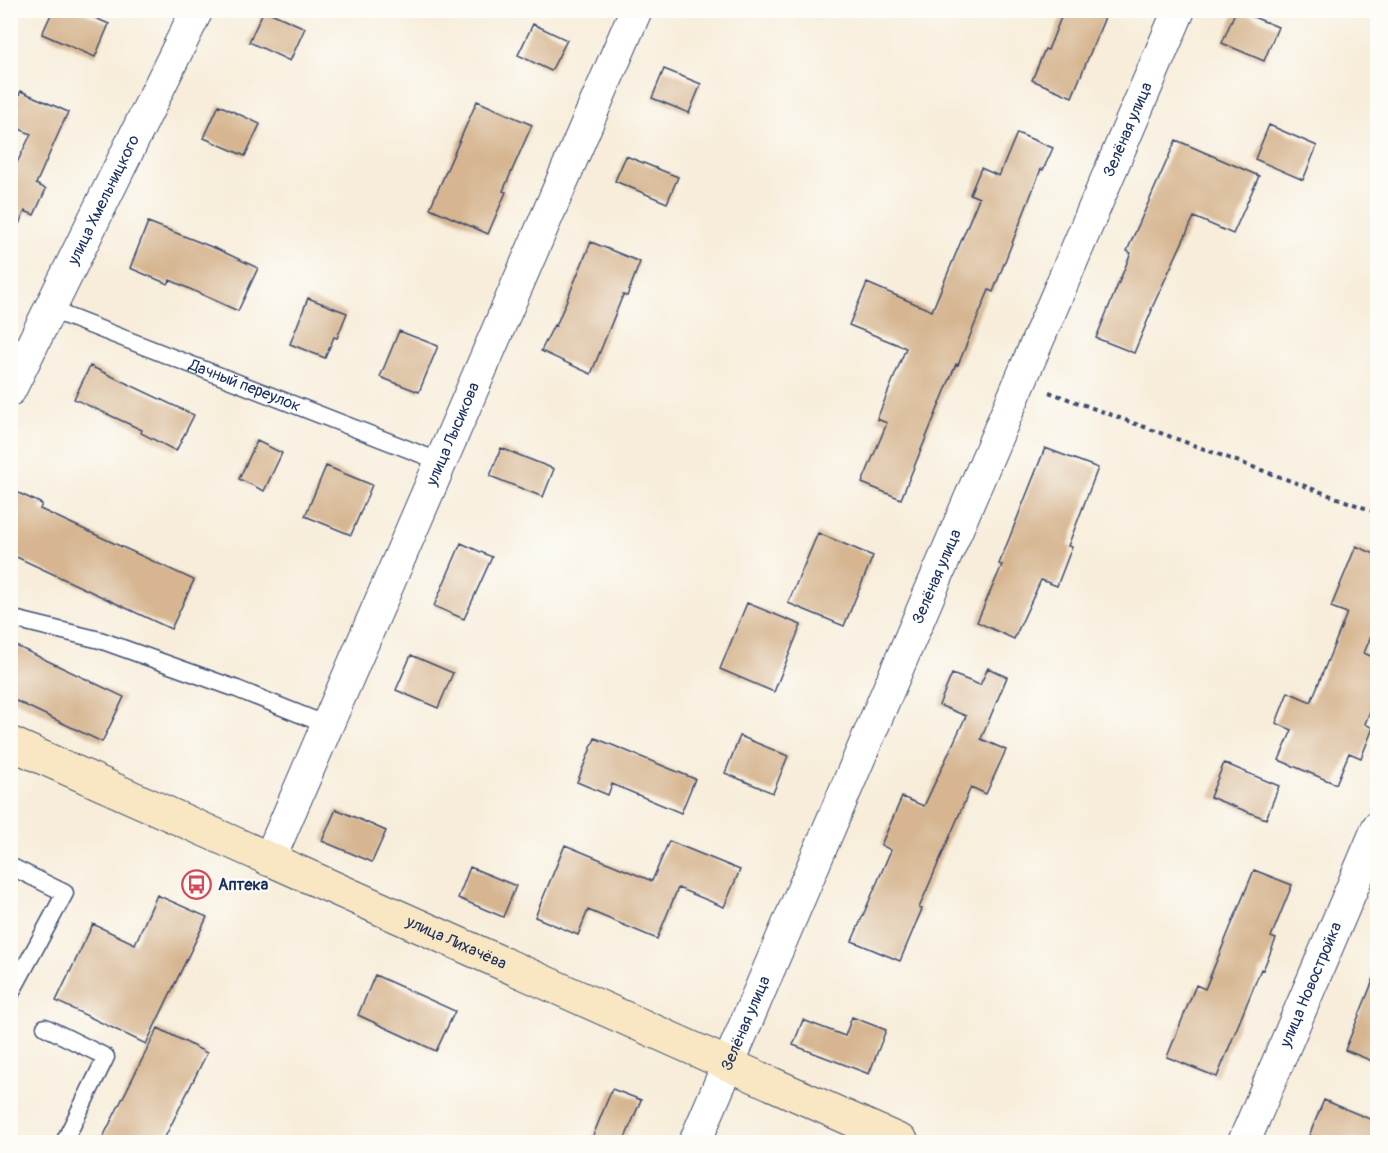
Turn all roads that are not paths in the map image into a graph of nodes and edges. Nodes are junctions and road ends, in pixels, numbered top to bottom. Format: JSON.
{"nodes":[{"id":1,"x":197,"y":10,"type":"edge"},
{"id":2,"x":636,"y":10,"type":"edge"},
{"id":3,"x":1179,"y":10,"type":"edge"},
{"id":4,"x":51,"y":310,"type":"junction"},
{"id":5,"x":10,"y":390,"type":"edge"},
{"id":6,"x":441,"y":462,"type":"junction"},
{"id":7,"x":10,"y":618,"type":"edge"},
{"id":8,"x":327,"y":725,"type":"junction"},
{"id":9,"x":10,"y":743,"type":"edge"},
{"id":10,"x":1377,"y":827,"type":"edge"},
{"id":11,"x":269,"y":860,"type":"junction"},
{"id":12,"x":10,"y":866,"type":"edge"},
{"id":13,"x":10,"y":995,"type":"edge"},
{"id":14,"x":45,"y":1027,"type":"dead end"},
{"id":15,"x":728,"y":1066,"type":"junction"},
{"id":16,"x":64,"y":1143,"type":"edge"},
{"id":17,"x":695,"y":1143,"type":"edge"},
{"id":18,"x":902,"y":1143,"type":"edge"},
{"id":19,"x":1244,"y":1143,"type":"edge"}],
"edges":[{"from":1,"to":4,"type":"street","name":"улица Хмельницкого"},
{"from":2,"to":6,"type":"street","name":"улица Лысикова"},
{"from":3,"to":15,"type":"street","name":"Зелёная улица"},
{"from":4,"to":5,"type":"street","name":"улица Хмельницкого"},
{"from":4,"to":6,"type":"lane","name":"Дачный переулок"},
{"from":6,"to":8,"type":"street","name":"улица Лысикова"},
{"from":7,"to":8,"type":"lane"},
{"from":8,"to":11,"type":"street","name":"улица Лысикова"},
{"from":9,"to":11,"type":"main road","name":"улица Лихачёва"},
{"from":10,"to":19,"type":"street","name":"улица Новостройка"},
{"from":11,"to":15,"type":"main road","name":"улица Лихачёва"},
{"from":12,"to":13,"type":"lane"},
{"from":14,"to":16,"type":"lane"},
{"from":15,"to":17,"type":"street","name":"Зелёная улица"},
{"from":15,"to":18,"type":"main road","name":"улица Лихачёва"}]}
